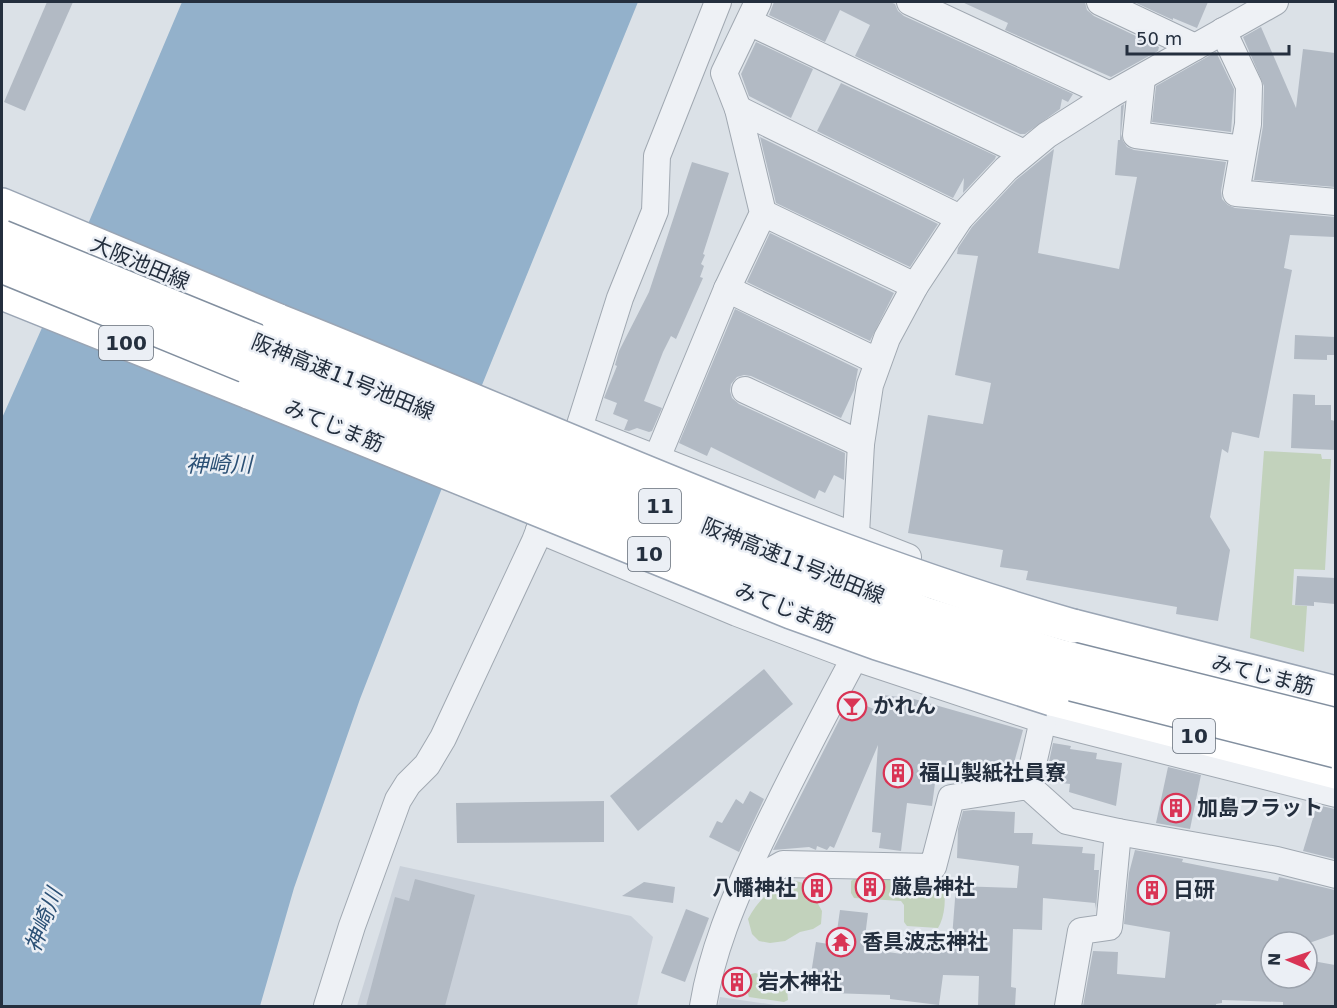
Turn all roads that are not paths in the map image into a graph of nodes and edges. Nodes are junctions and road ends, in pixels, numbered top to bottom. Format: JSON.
{"nodes":[{"id":1,"x":718,"y":2,"type":"edge"},
{"id":2,"x":910,"y":2,"type":"edge"},
{"id":3,"x":1100,"y":2,"type":"edge"},
{"id":4,"x":1275,"y":2,"type":"edge"},
{"id":5,"x":753,"y":12,"type":"edge"},
{"id":6,"x":1223,"y":31,"type":"junction"},
{"id":7,"x":1195,"y":47,"type":"junction"},
{"id":8,"x":1142,"y":78,"type":"junction"},
{"id":9,"x":1110,"y":95,"type":"junction"},
{"id":10,"x":738,"y":109,"type":"junction"},
{"id":11,"x":1243,"y":149,"type":"junction"},
{"id":12,"x":1024,"y":153,"type":"junction"},
{"id":13,"x":1335,"y":202,"type":"edge"},
{"id":14,"x":2,"y":205,"type":"edge"},
{"id":15,"x":763,"y":213,"type":"junction"},
{"id":16,"x":960,"y":218,"type":"junction"},
{"id":17,"x":2,"y":237,"type":"edge"},
{"id":18,"x":2,"y":266,"type":"edge"},
{"id":19,"x":915,"y":286,"type":"junction"},
{"id":20,"x":728,"y":289,"type":"junction"},
{"id":21,"x":2,"y":293,"type":"edge"},
{"id":22,"x":279,"y":321,"type":"joint"},
{"id":23,"x":877,"y":361,"type":"junction"},
{"id":24,"x":745,"y":390,"type":"dead end"},
{"id":25,"x":251,"y":393,"type":"joint"},
{"id":26,"x":579,"y":428,"type":"junction"},
{"id":27,"x":861,"y":444,"type":"junction"},
{"id":28,"x":657,"y":458,"type":"junction"},
{"id":29,"x":539,"y":530,"type":"junction"},
{"id":30,"x":854,"y":536,"type":"junction"},
{"id":31,"x":853,"y":657,"type":"junction"},
{"id":32,"x":1335,"y":677,"type":"edge"},
{"id":33,"x":1335,"y":693,"type":"edge"},
{"id":34,"x":1048,"y":710,"type":"junction"},
{"id":35,"x":1335,"y":725,"type":"edge"},
{"id":36,"x":1335,"y":750,"type":"edge"},
{"id":37,"x":1335,"y":772,"type":"edge"},
{"id":38,"x":1028,"y":786,"type":"junction"},
{"id":39,"x":1335,"y":794,"type":"edge"},
{"id":40,"x":1118,"y":832,"type":"junction"},
{"id":41,"x":1335,"y":875,"type":"edge"},
{"id":42,"x":739,"y":889,"type":"junction"},
{"id":43,"x":327,"y":1006,"type":"edge"},
{"id":44,"x":703,"y":1006,"type":"edge"},
{"id":45,"x":1068,"y":1006,"type":"edge"}],
"edges":[{"from":1,"to":26,"type":"street"},
{"from":2,"to":9,"type":"street"},
{"from":3,"to":7,"type":"street"},
{"from":4,"to":6,"type":"street"},
{"from":5,"to":10,"type":"street"},
{"from":5,"to":12,"type":"street"},
{"from":6,"to":7,"type":"street"},
{"from":6,"to":11,"type":"street"},
{"from":7,"to":8,"type":"street"},
{"from":8,"to":9,"type":"street"},
{"from":8,"to":11,"type":"street"},
{"from":9,"to":12,"type":"street"},
{"from":10,"to":15,"type":"street"},
{"from":10,"to":16,"type":"street"},
{"from":11,"to":13,"type":"street"},
{"from":12,"to":16,"type":"street"},
{"from":14,"to":22,"type":"main road","name":"大阪池田線"},
{"from":15,"to":19,"type":"street"},
{"from":15,"to":20,"type":"street"},
{"from":16,"to":19,"type":"street"},
{"from":17,"to":35,"type":"main road","name":"阪神高速11号池田線","number":"11","bridge":true},
{"from":18,"to":36,"type":"main road","name":"阪神高速11号池田線","number":"11","bridge":true},
{"from":19,"to":23,"type":"street"},
{"from":20,"to":23,"type":"street"},
{"from":20,"to":28,"type":"street"},
{"from":21,"to":25,"type":"main road","number":"100"},
{"from":22,"to":33,"type":"main road","name":"みてじま筋","bridge":true},
{"from":23,"to":27,"type":"street"},
{"from":24,"to":27,"type":"street"},
{"from":25,"to":34,"type":"main road","name":"みてじま筋","number":"10","bridge":true},
{"from":26,"to":28,"type":"street"},
{"from":26,"to":29,"type":"street"},
{"from":27,"to":30,"type":"street"},
{"from":28,"to":30,"type":"street"},
{"from":29,"to":31,"type":"street"},
{"from":29,"to":43,"type":"street"},
{"from":30,"to":31,"type":"street"},
{"from":30,"to":32,"type":"street"},
{"from":31,"to":34,"type":"street"},
{"from":31,"to":42,"type":"street"},
{"from":34,"to":37,"type":"main road","name":"みてじま筋","number":"10"},
{"from":34,"to":38,"type":"street"},
{"from":34,"to":39,"type":"street"},
{"from":38,"to":40,"type":"street"},
{"from":38,"to":42,"type":"street"},
{"from":40,"to":41,"type":"street"},
{"from":40,"to":45,"type":"street"},
{"from":42,"to":44,"type":"street"}]}
